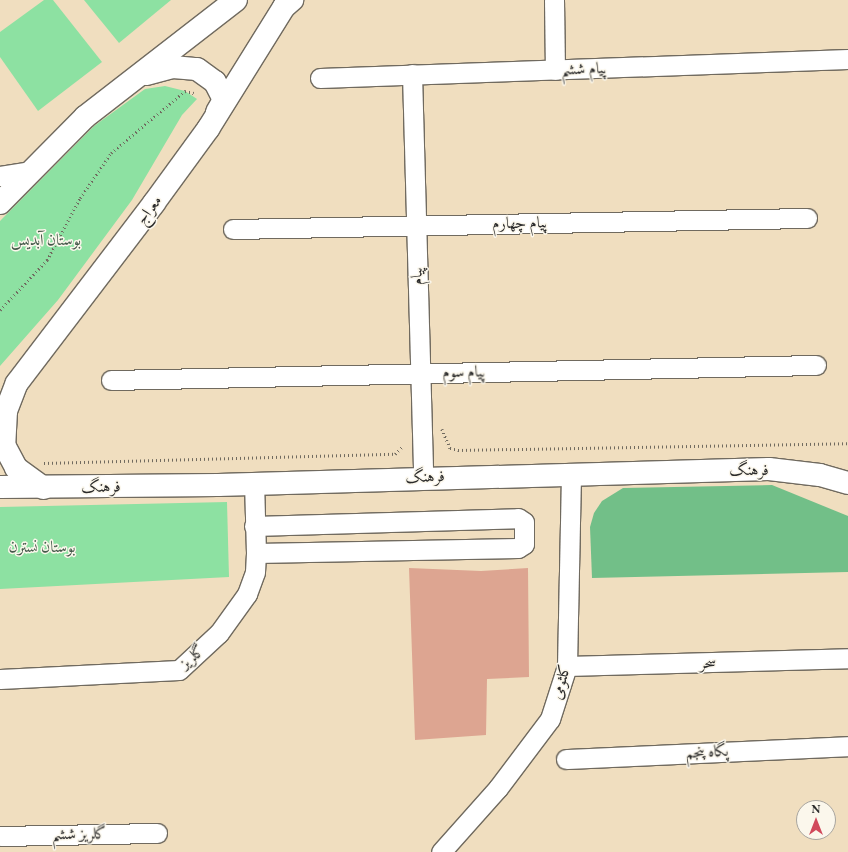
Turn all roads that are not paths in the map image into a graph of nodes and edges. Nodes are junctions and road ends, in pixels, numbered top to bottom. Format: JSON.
{"nodes":[{"id":1,"x":236,"y":0,"type":"edge"},
{"id":2,"x":292,"y":0,"type":"edge"},
{"id":3,"x":554,"y":0,"type":"edge"},
{"id":4,"x":848,"y":59,"type":"edge"},
{"id":5,"x":555,"y":70,"type":"junction"},
{"id":6,"x":412,"y":74,"type":"junction"},
{"id":7,"x":136,"y":77,"type":"junction"},
{"id":8,"x":320,"y":78,"type":"dead end"},
{"id":9,"x":208,"y":129,"type":"junction"},
{"id":10,"x":32,"y":171,"type":"junction"},
{"id":11,"x":0,"y":176,"type":"edge"},
{"id":12,"x":0,"y":203,"type":"edge"},
{"id":13,"x":807,"y":218,"type":"dead end"},
{"id":14,"x":415,"y":225,"type":"junction"},
{"id":15,"x":233,"y":229,"type":"dead end"},
{"id":16,"x":816,"y":365,"type":"dead end"},
{"id":17,"x":420,"y":373,"type":"junction"},
{"id":18,"x":111,"y":380,"type":"dead end"},
{"id":19,"x":3,"y":413,"type":"edge"},
{"id":20,"x":571,"y":473,"type":"junction"},
{"id":21,"x":423,"y":478,"type":"junction"},
{"id":22,"x":254,"y":483,"type":"junction"},
{"id":23,"x":848,"y":483,"type":"edge"},
{"id":24,"x":0,"y":487,"type":"edge"},
{"id":25,"x":44,"y":488,"type":"junction"},
{"id":26,"x":254,"y":526,"type":"junction"},
{"id":27,"x":256,"y":553,"type":"junction"},
{"id":28,"x":848,"y":658,"type":"edge"},
{"id":29,"x":567,"y":666,"type":"junction"},
{"id":30,"x":0,"y":679,"type":"edge"},
{"id":31,"x":848,"y":746,"type":"edge"},
{"id":32,"x":566,"y":759,"type":"dead end"},
{"id":33,"x":157,"y":833,"type":"dead end"},
{"id":34,"x":0,"y":836,"type":"edge"},
{"id":35,"x":441,"y":852,"type":"edge"}],
"edges":[{"from":1,"to":7,"type":"main road"},
{"from":2,"to":9,"type":"main road","name":"معراج"},
{"from":3,"to":5,"type":"street"},
{"from":4,"to":5,"type":"street","name":"پیام ششم"},
{"from":5,"to":6,"type":"street","name":"پیام ششم"},
{"from":6,"to":8,"type":"street","name":"پیام ششم"},
{"from":6,"to":14,"type":"street","name":"پیام"},
{"from":7,"to":9,"type":"main road"},
{"from":7,"to":10,"type":"main road"},
{"from":9,"to":19,"type":"main road","name":"معراج"},
{"from":10,"to":11,"type":"street"},
{"from":10,"to":12,"type":"main road"},
{"from":13,"to":14,"type":"street","name":"پیام چهارم"},
{"from":14,"to":15,"type":"street","name":"پیام چهارم"},
{"from":14,"to":17,"type":"street","name":"پیام"},
{"from":16,"to":17,"type":"street","name":"پیام سوم"},
{"from":17,"to":18,"type":"street","name":"پیام سوم"},
{"from":17,"to":21,"type":"street","name":"پیام"},
{"from":19,"to":25,"type":"main road","name":"معراج"},
{"from":20,"to":21,"type":"main road","name":"فرهنگ"},
{"from":20,"to":23,"type":"main road","name":"فرهنگ"},
{"from":20,"to":29,"type":"street","name":"کلثومی"},
{"from":21,"to":22,"type":"main road","name":"فرهنگ"},
{"from":22,"to":25,"type":"main road","name":"فرهنگ"},
{"from":22,"to":26,"type":"street","name":"گلریز"},
{"from":24,"to":25,"type":"main road","name":"فرهنگ"},
{"from":26,"to":27,"type":"street","name":"گلریز"},
{"from":26,"to":27,"type":"street"},
{"from":27,"to":30,"type":"street","name":"گلریز"},
{"from":28,"to":29,"type":"street","name":"سحر"},
{"from":29,"to":35,"type":"street","name":"کلثومی"},
{"from":31,"to":32,"type":"street","name":"پگاه پنجم"},
{"from":33,"to":34,"type":"street","name":"گلریز ششم"}]}
